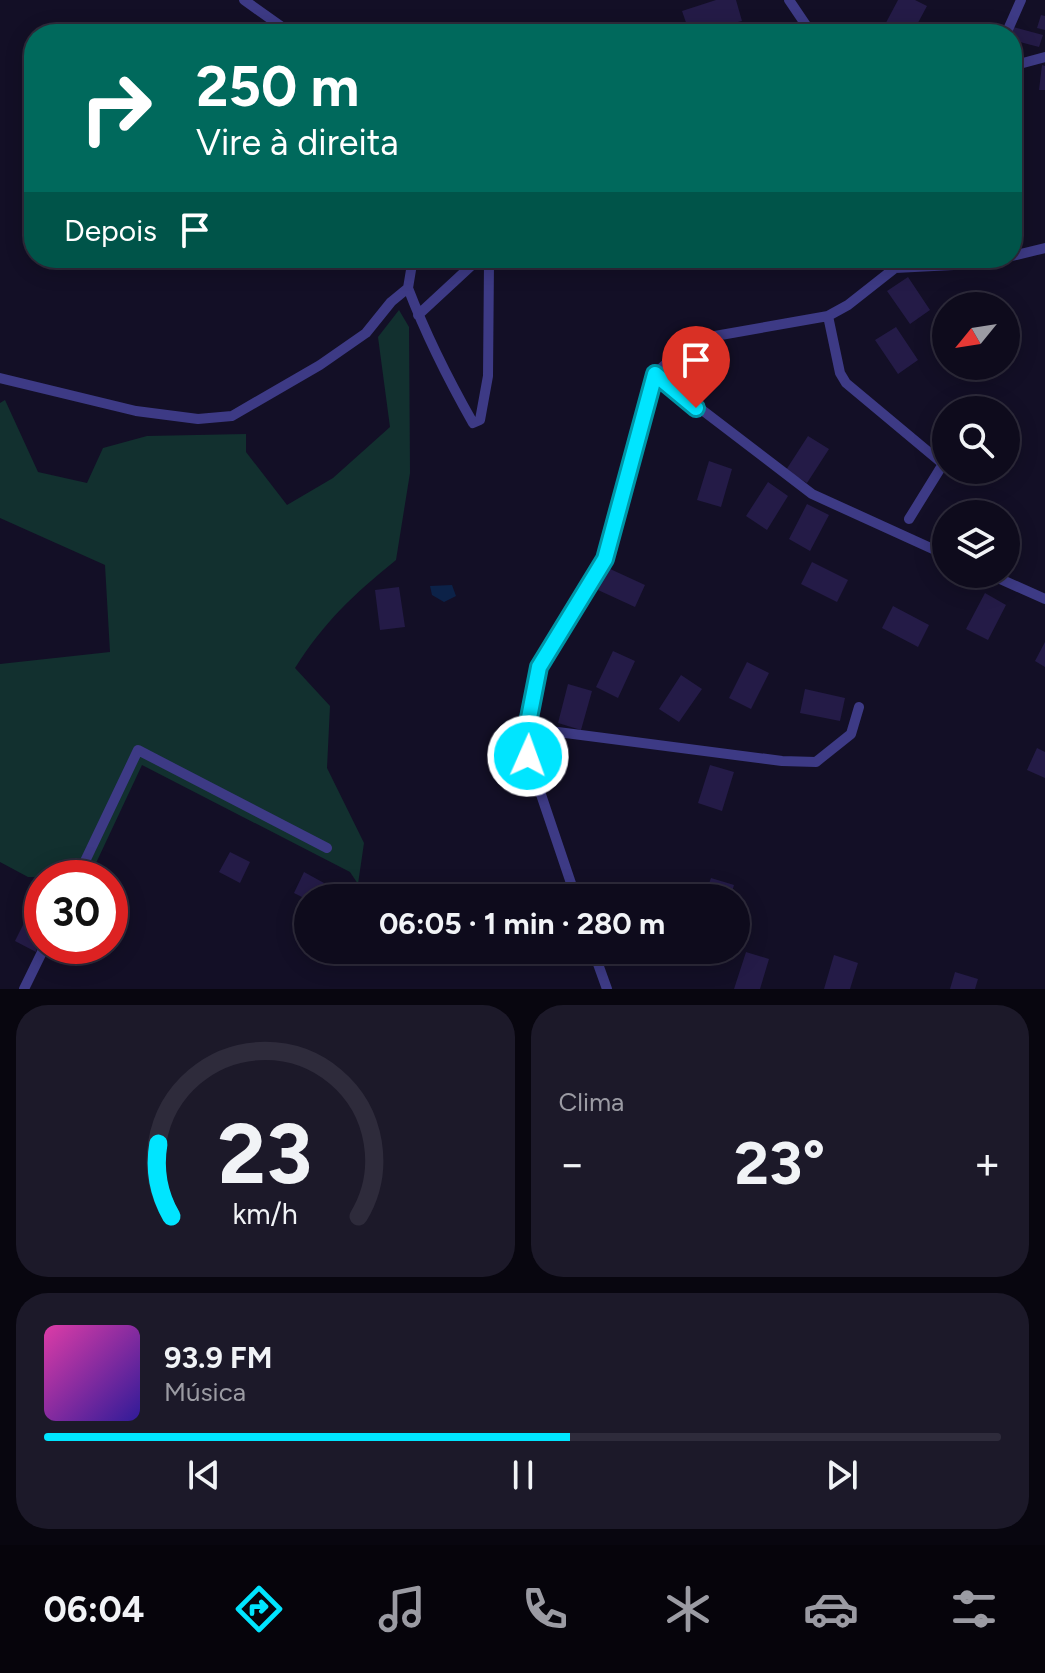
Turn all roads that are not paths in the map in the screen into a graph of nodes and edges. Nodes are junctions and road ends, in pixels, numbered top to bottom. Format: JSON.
{"nodes":[{"id":1,"x":244,"y":0,"type":"edge"},
{"id":2,"x":789,"y":0,"type":"edge"},
{"id":3,"x":1021,"y":0,"type":"edge"},
{"id":4,"x":278,"y":24,"type":"edge"},
{"id":5,"x":805,"y":24,"type":"edge"},
{"id":6,"x":1010,"y":24,"type":"edge"},
{"id":7,"x":1045,"y":57,"type":"edge"},
{"id":8,"x":1022,"y":63,"type":"edge"},
{"id":9,"x":1045,"y":248,"type":"edge"},
{"id":10,"x":1022,"y":254,"type":"edge"},
{"id":11,"x":411,"y":268,"type":"edge"},
{"id":12,"x":469,"y":268,"type":"edge"},
{"id":13,"x":489,"y":268,"type":"edge"},
{"id":14,"x":890,"y":268,"type":"edge"},
{"id":15,"x":408,"y":288,"type":"junction"},
{"id":16,"x":418,"y":315,"type":"junction"},
{"id":17,"x":828,"y":316,"type":"junction"},
{"id":18,"x":655,"y":374,"type":"junction"},
{"id":19,"x":0,"y":378,"type":"edge"},
{"id":20,"x":909,"y":519,"type":"dead end"},
{"id":21,"x":932,"y":549,"type":"edge"},
{"id":22,"x":1020,"y":588,"type":"edge"},
{"id":23,"x":1045,"y":599,"type":"edge"},
{"id":24,"x":859,"y":707,"type":"dead end"},
{"id":25,"x":527,"y":728,"type":"junction"},
{"id":26,"x":327,"y":848,"type":"dead end"},
{"id":27,"x":86,"y":860,"type":"edge"},
{"id":28,"x":571,"y":884,"type":"edge"},
{"id":29,"x":36,"y":964,"type":"edge"},
{"id":30,"x":598,"y":964,"type":"edge"},
{"id":31,"x":24,"y":989,"type":"edge"},
{"id":32,"x":607,"y":989,"type":"edge"}],
"edges":[{"from":1,"to":4,"type":"street"},
{"from":2,"to":5,"type":"street"},
{"from":3,"to":6,"type":"street"},
{"from":7,"to":8,"type":"street"},
{"from":9,"to":10,"type":"street"},
{"from":11,"to":15,"type":"street"},
{"from":12,"to":16,"type":"street"},
{"from":13,"to":16,"type":"street"},
{"from":14,"to":17,"type":"street"},
{"from":15,"to":16,"type":"street"},
{"from":15,"to":19,"type":"street"},
{"from":17,"to":18,"type":"street"},
{"from":17,"to":20,"type":"street"},
{"from":18,"to":21,"type":"street"},
{"from":18,"to":25,"type":"street"},
{"from":22,"to":23,"type":"street"},
{"from":24,"to":25,"type":"street"},
{"from":25,"to":28,"type":"street"},
{"from":26,"to":27,"type":"street"},
{"from":29,"to":31,"type":"street"},
{"from":30,"to":32,"type":"street"}]}
